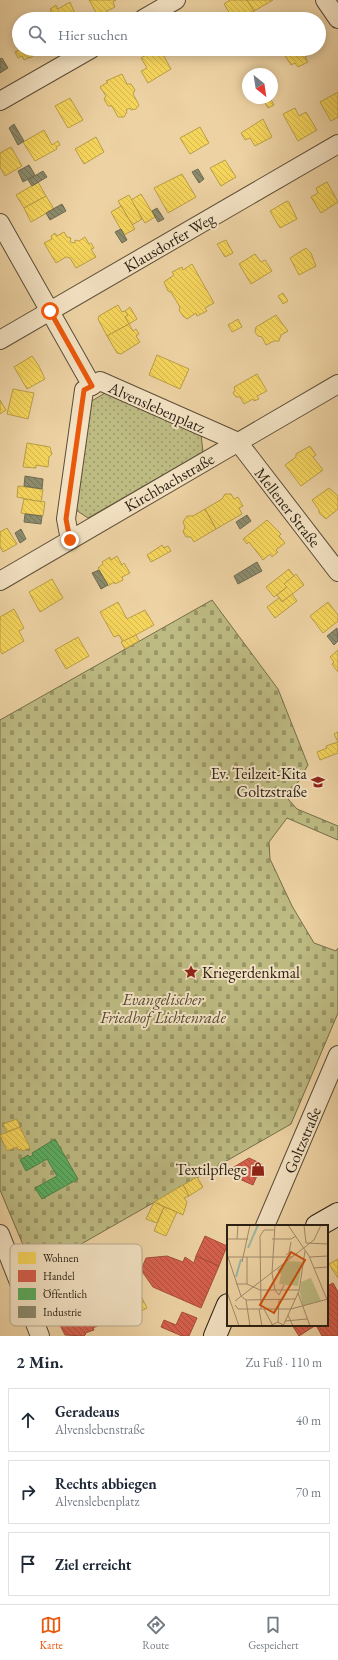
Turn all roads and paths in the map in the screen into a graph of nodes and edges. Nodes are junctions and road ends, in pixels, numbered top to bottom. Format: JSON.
{"nodes":[{"id":1,"x":176,"y":0,"type":"edge"},
{"id":2,"x":325,"y":0,"type":"edge"},
{"id":3,"x":155,"y":12,"type":"edge"},
{"id":4,"x":338,"y":19,"type":"edge"},
{"id":5,"x":79,"y":56,"type":"edge"},
{"id":6,"x":0,"y":101,"type":"edge"},
{"id":7,"x":338,"y":144,"type":"edge"},
{"id":8,"x":0,"y":223,"type":"edge"},
{"id":9,"x":50,"y":311,"type":"junction"},
{"id":10,"x":0,"y":340,"type":"edge"},
{"id":11,"x":338,"y":384,"type":"edge"},
{"id":12,"x":92,"y":386,"type":"junction"},
{"id":13,"x":238,"y":442,"type":"junction"},
{"id":14,"x":70,"y":540,"type":"junction"},
{"id":15,"x":338,"y":572,"type":"edge"},
{"id":16,"x":0,"y":580,"type":"edge"},
{"id":17,"x":338,"y":1055,"type":"edge"},
{"id":18,"x":338,"y":1214,"type":"edge"},
{"id":19,"x":266,"y":1225,"type":"edge"},
{"id":20,"x":319,"y":1225,"type":"edge"},
{"id":21,"x":0,"y":1234,"type":"edge"},
{"id":22,"x":10,"y":1260,"type":"edge"},
{"id":23,"x":227,"y":1307,"type":"edge"},
{"id":24,"x":36,"y":1326,"type":"edge"},
{"id":25,"x":40,"y":1336,"type":"edge"},
{"id":26,"x":215,"y":1336,"type":"edge"}],
"edges":[{"from":1,"to":3,"type":"street"},
{"from":2,"to":4,"type":"street"},
{"from":5,"to":6,"type":"street"},
{"from":7,"to":9,"type":"street","name":"Klausdorfer Weg"},
{"from":8,"to":9,"type":"street"},
{"from":9,"to":10,"type":"street","name":"Klausdorfer Weg"},
{"from":9,"to":12,"type":"street"},
{"from":11,"to":13,"type":"street","name":"Kirchbachstraße"},
{"from":12,"to":13,"type":"street","name":"Alvenslebenplatz"},
{"from":12,"to":14,"type":"street","name":"Alvenslebenplatz"},
{"from":13,"to":14,"type":"street","name":"Kirchbachstraße"},
{"from":13,"to":15,"type":"street","name":"Mellener Straße"},
{"from":14,"to":16,"type":"street","name":"Kirchbachstraße"},
{"from":17,"to":19,"type":"street","name":"Goltzstraße"},
{"from":18,"to":20,"type":"street"},
{"from":21,"to":22,"type":"street"},
{"from":23,"to":26,"type":"street"},
{"from":24,"to":25,"type":"street"}]}
